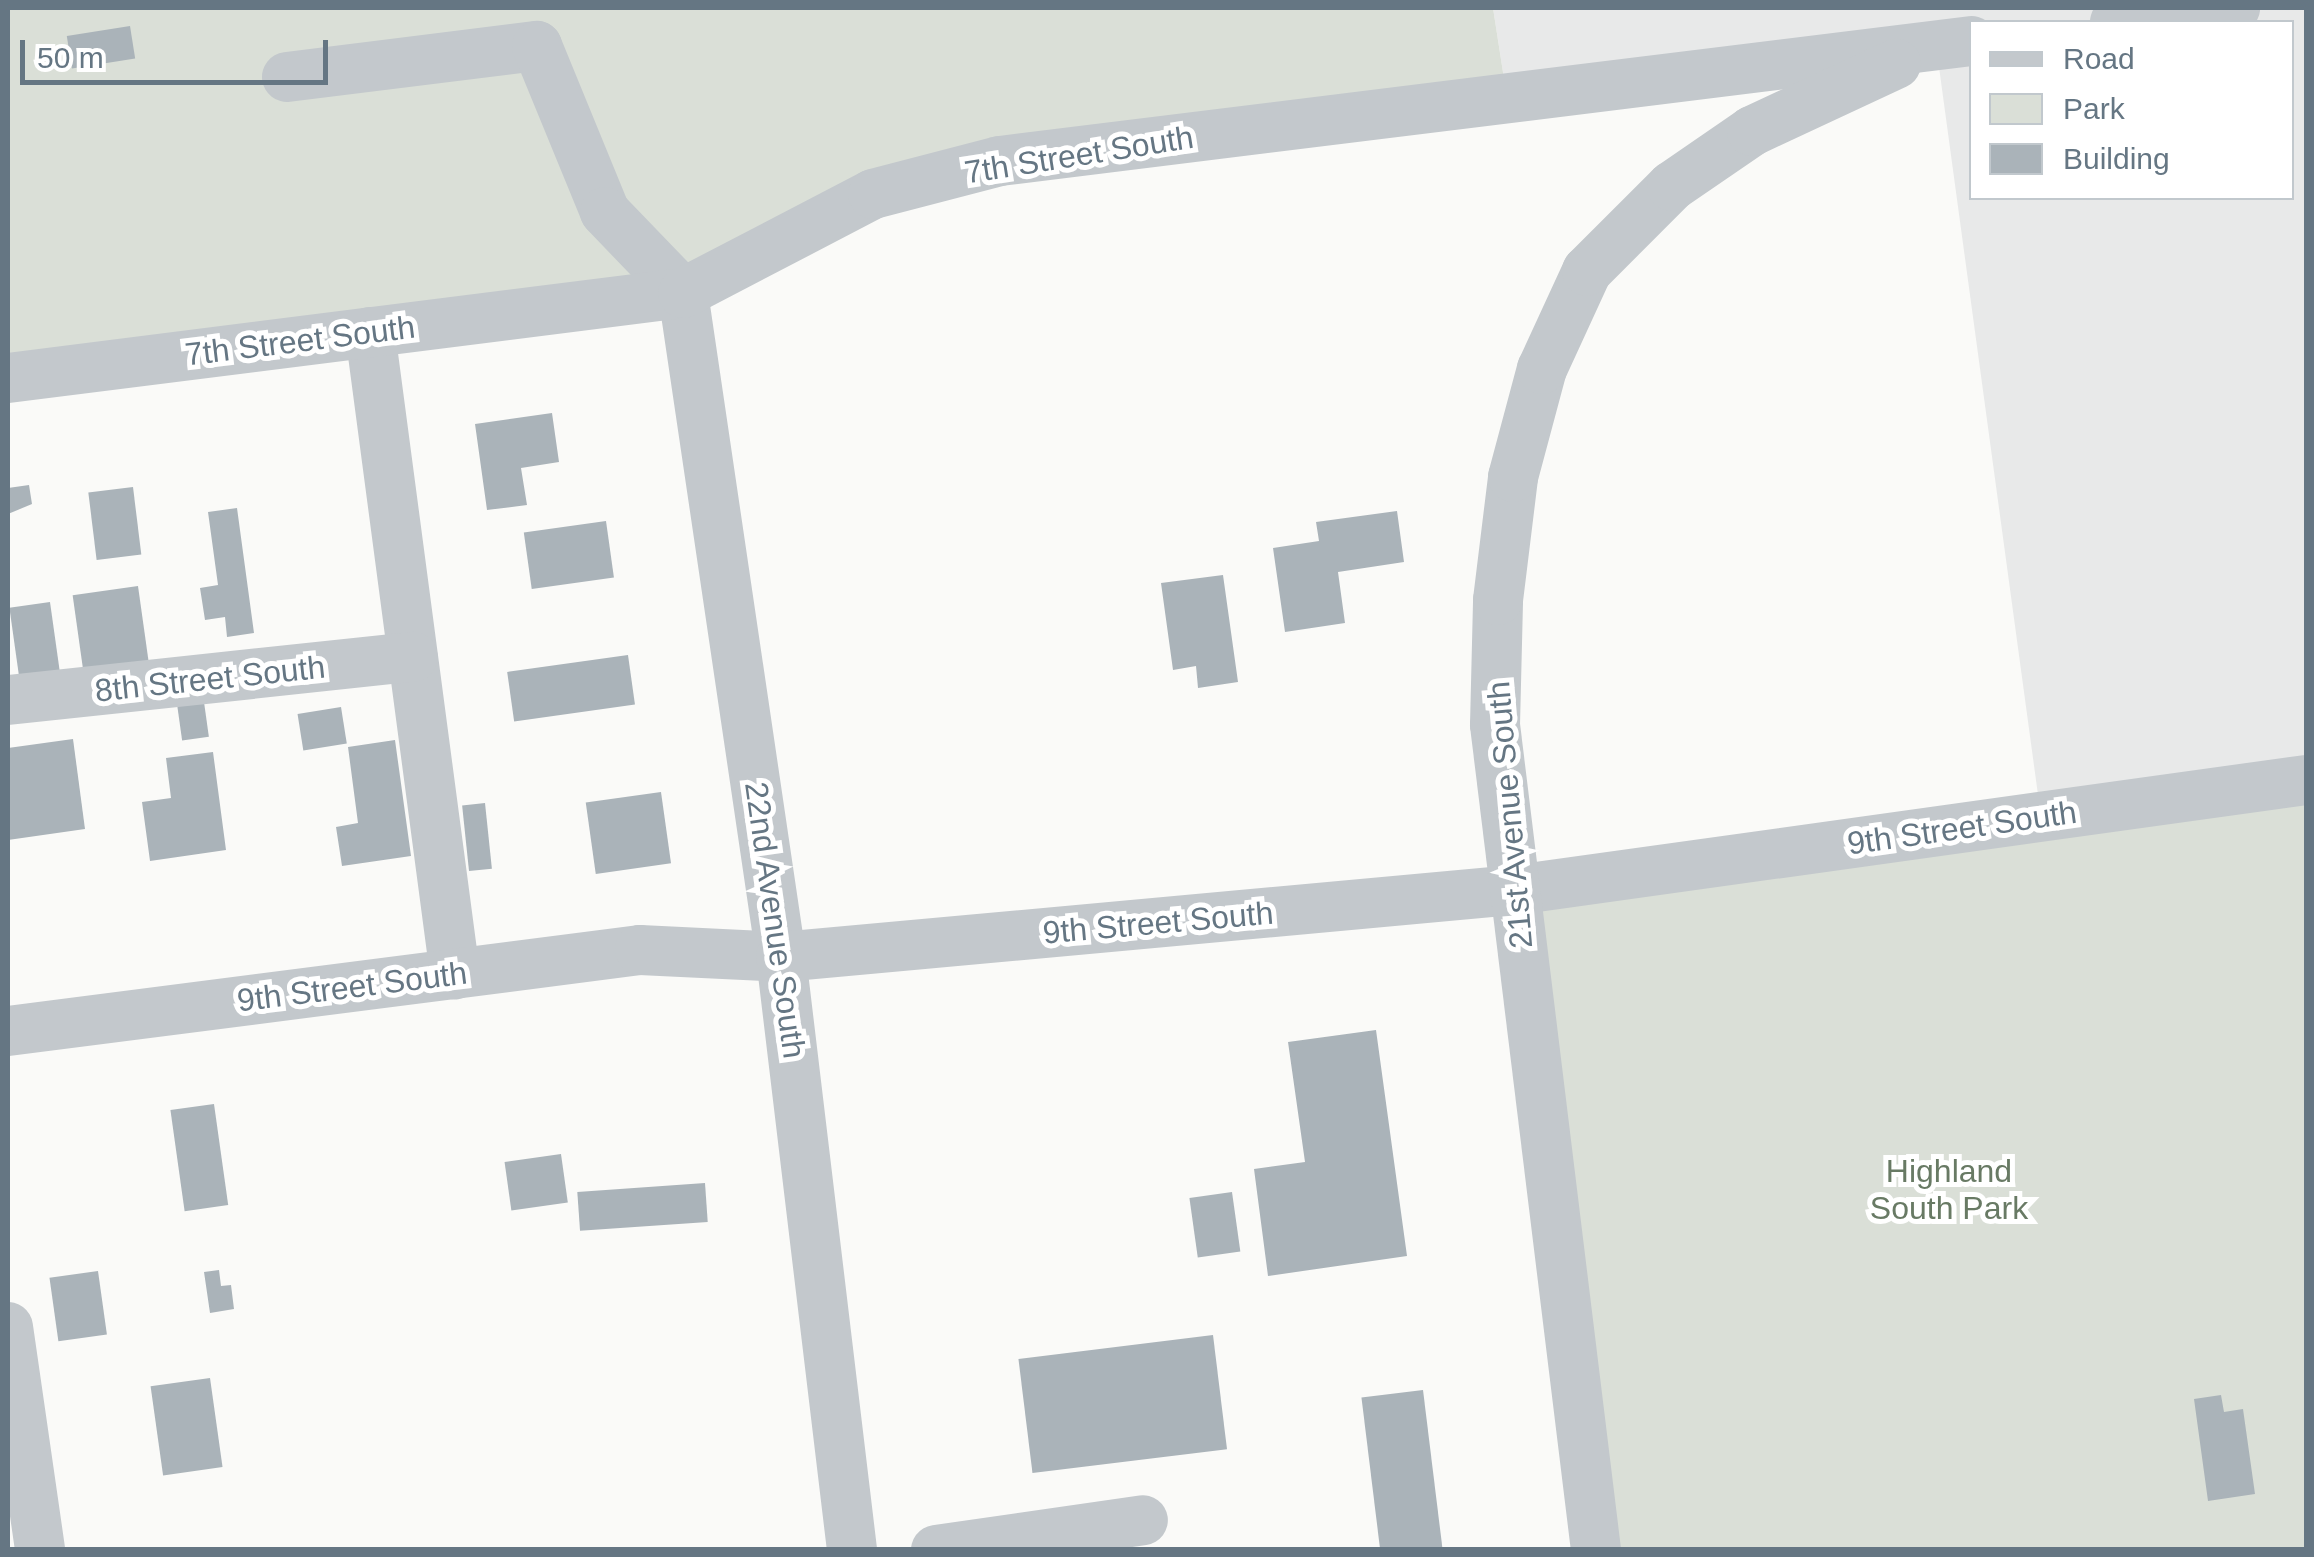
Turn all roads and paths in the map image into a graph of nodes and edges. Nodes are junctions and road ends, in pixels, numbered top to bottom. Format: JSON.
{"nodes":[{"id":1,"x":2235,"y":8,"type":"edge"},
{"id":2,"x":2133,"y":20,"type":"edge"},
{"id":3,"x":1954,"y":43,"type":"edge"},
{"id":4,"x":287,"y":77,"type":"dead end"},
{"id":5,"x":683,"y":293,"type":"junction"},
{"id":6,"x":370,"y":332,"type":"junction"},
{"id":7,"x":8,"y":378,"type":"edge"},
{"id":8,"x":413,"y":657,"type":"junction"},
{"id":9,"x":8,"y":700,"type":"edge"},
{"id":10,"x":2306,"y":780,"type":"edge"},
{"id":11,"x":1514,"y":890,"type":"junction"},
{"id":12,"x":781,"y":956,"type":"junction"},
{"id":13,"x":456,"y":974,"type":"junction"},
{"id":14,"x":8,"y":1031,"type":"edge"},
{"id":15,"x":8,"y":1327,"type":"edge"},
{"id":16,"x":1143,"y":1520,"type":"dead end"},
{"id":17,"x":40,"y":1550,"type":"edge"},
{"id":18,"x":852,"y":1550,"type":"edge"},
{"id":19,"x":936,"y":1550,"type":"edge"},
{"id":20,"x":1596,"y":1550,"type":"edge"}],
"edges":[{"from":1,"to":2,"type":"street"},
{"from":3,"to":5,"type":"street","name":"7th Street South"},
{"from":3,"to":11,"type":"street","name":"21st Avenue South"},
{"from":4,"to":5,"type":"street"},
{"from":5,"to":6,"type":"street","name":"7th Street South"},
{"from":5,"to":12,"type":"street","name":"22nd Avenue South"},
{"from":6,"to":7,"type":"street","name":"7th Street South"},
{"from":6,"to":8,"type":"street"},
{"from":8,"to":9,"type":"street","name":"8th Street South"},
{"from":8,"to":13,"type":"street"},
{"from":10,"to":11,"type":"street","name":"9th Street South"},
{"from":11,"to":12,"type":"street","name":"9th Street South"},
{"from":11,"to":20,"type":"street","name":"21st Avenue South"},
{"from":12,"to":13,"type":"street","name":"9th Street South"},
{"from":12,"to":18,"type":"street","name":"22nd Avenue South"},
{"from":13,"to":14,"type":"street","name":"9th Street South"},
{"from":15,"to":17,"type":"street"},
{"from":16,"to":19,"type":"street"}]}
